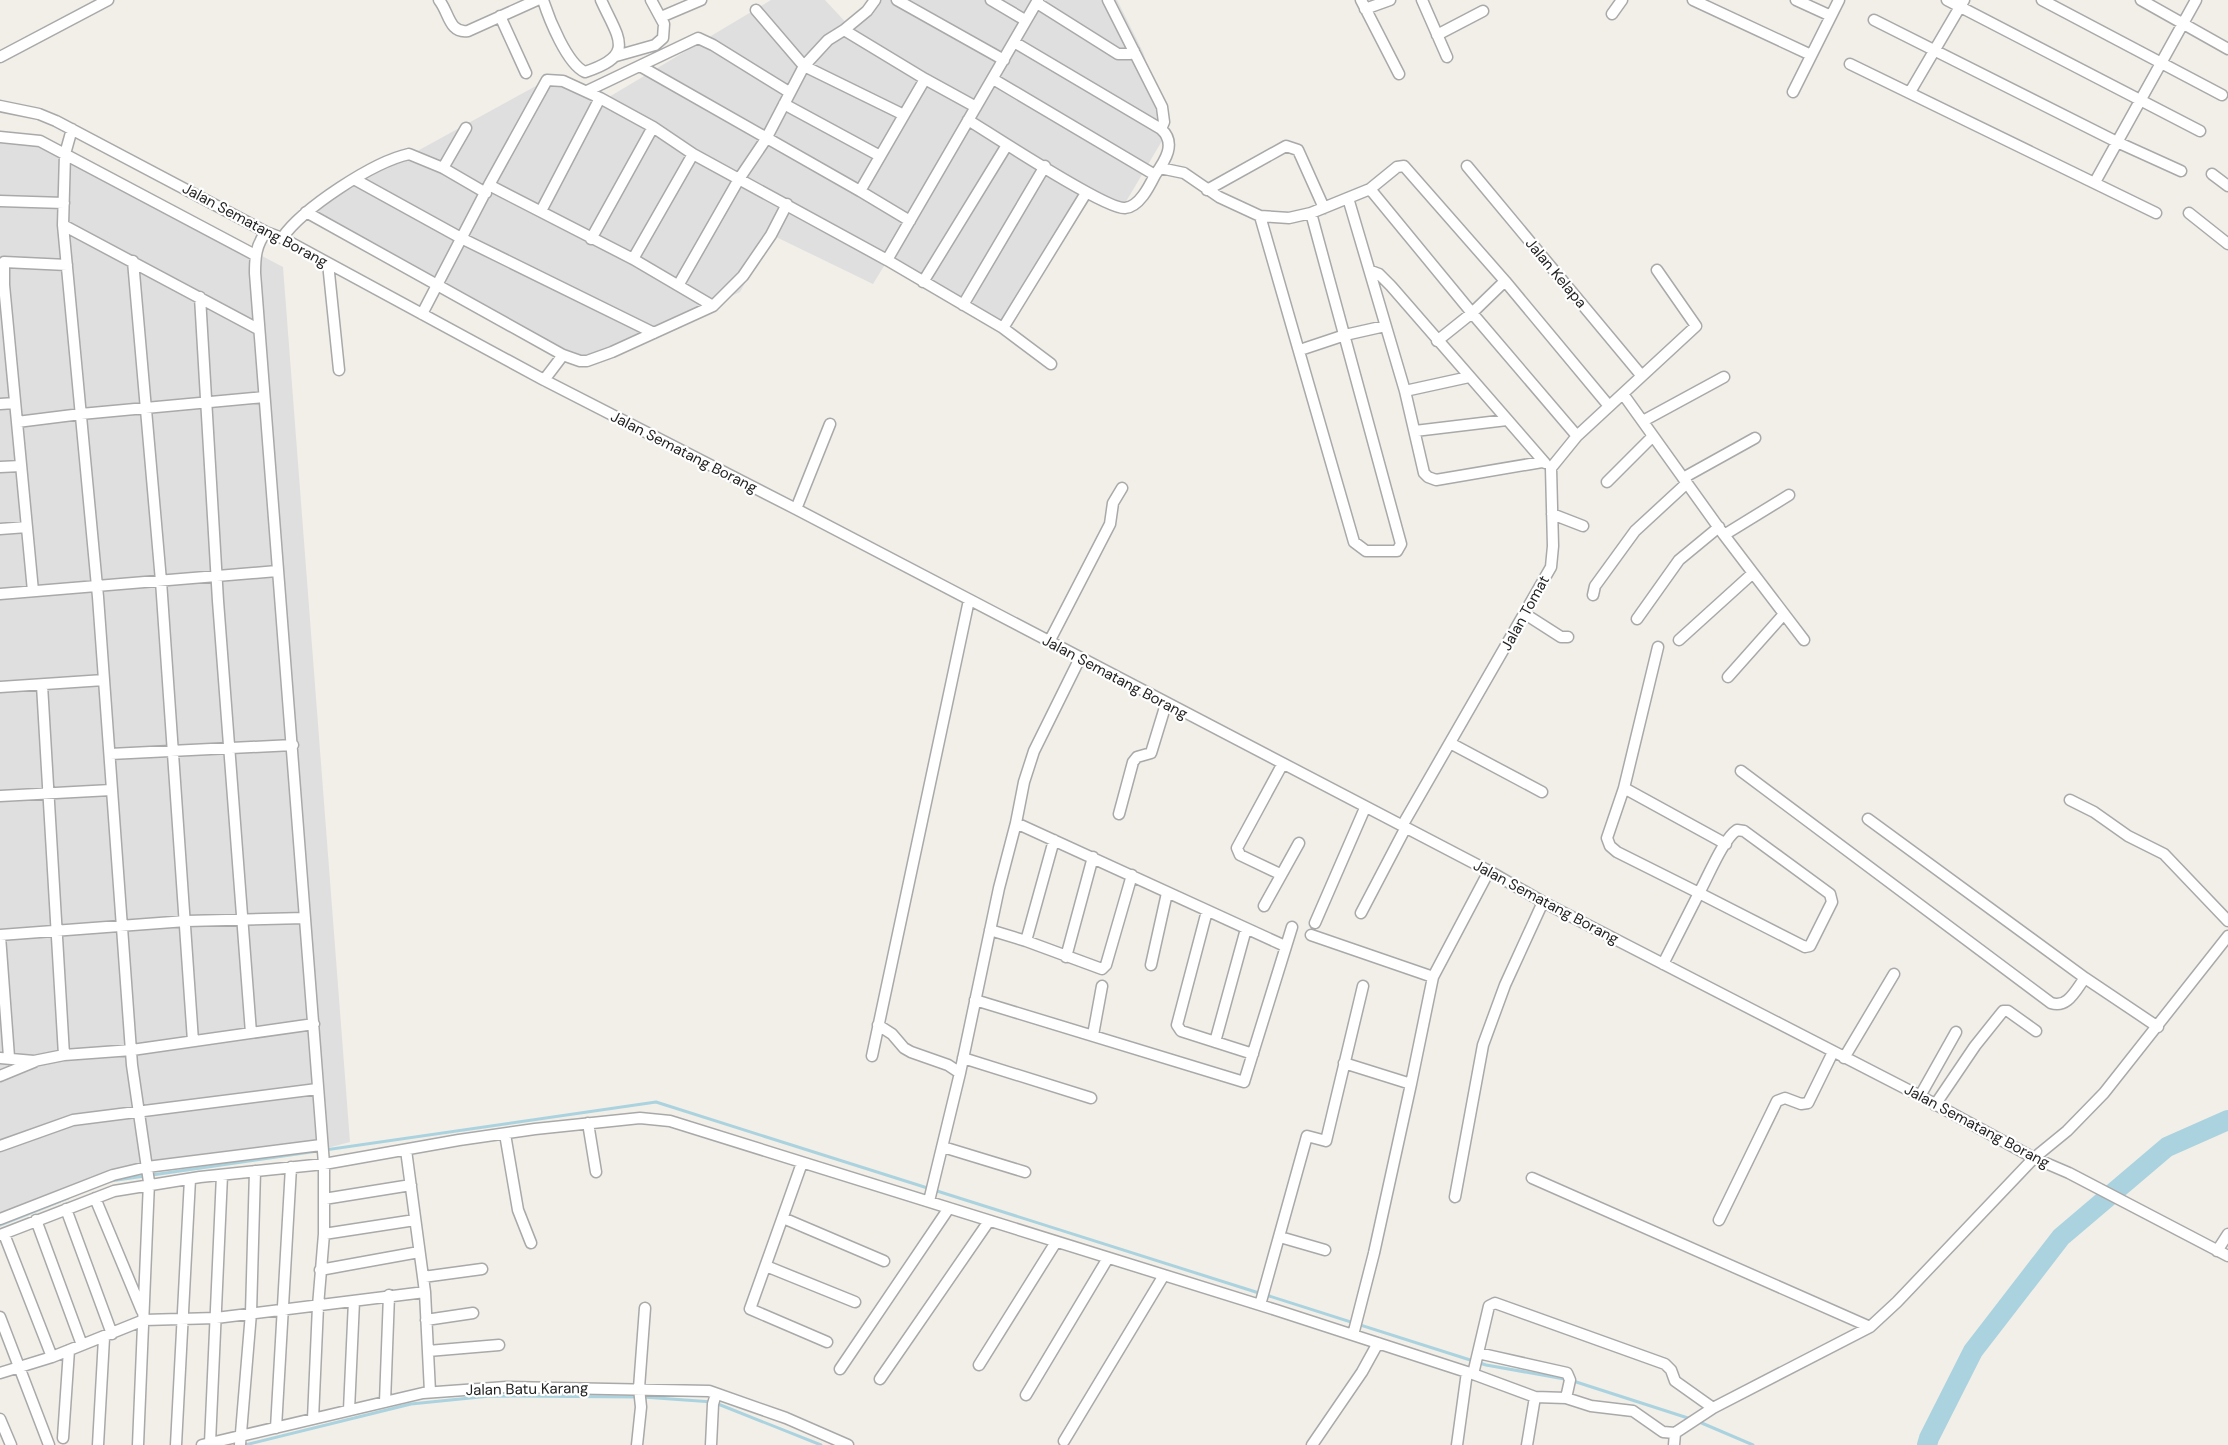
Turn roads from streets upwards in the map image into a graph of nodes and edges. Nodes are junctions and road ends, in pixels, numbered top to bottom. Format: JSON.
{"nodes":[{"id":1,"x":108,"y":0,"type":"edge"},
{"id":2,"x":439,"y":0,"type":"edge"},
{"id":3,"x":537,"y":0,"type":"edge"},
{"id":4,"x":543,"y":0,"type":"edge"},
{"id":5,"x":601,"y":0,"type":"edge"},
{"id":6,"x":651,"y":0,"type":"edge"},
{"id":7,"x":701,"y":0,"type":"edge"},
{"id":8,"x":875,"y":0,"type":"edge"},
{"id":9,"x":897,"y":0,"type":"edge"},
{"id":10,"x":991,"y":0,"type":"edge"},
{"id":11,"x":1108,"y":0,"type":"edge"},
{"id":12,"x":1390,"y":0,"type":"edge"},
{"id":13,"x":1422,"y":0,"type":"edge"},
{"id":14,"x":1622,"y":0,"type":"edge"},
{"id":15,"x":1693,"y":0,"type":"edge"},
{"id":16,"x":1796,"y":0,"type":"edge"},
{"id":17,"x":1839,"y":0,"type":"edge"},
{"id":18,"x":1947,"y":0,"type":"edge"},
{"id":19,"x":2042,"y":0,"type":"edge"},
{"id":20,"x":2140,"y":0,"type":"edge"},
{"id":21,"x":2196,"y":0,"type":"edge"},
{"id":22,"x":1037,"y":1,"type":"edge"},
{"id":23,"x":1363,"y":4,"type":"edge"},
{"id":24,"x":1962,"y":4,"type":"edge"},
{"id":25,"x":756,"y":10,"type":"dead end"},
{"id":26,"x":1483,"y":11,"type":"dead end"},
{"id":27,"x":1612,"y":14,"type":"dead end"},
{"id":28,"x":500,"y":16,"type":"junction"},
{"id":29,"x":1831,"y":16,"type":"junction"},
{"id":30,"x":661,"y":17,"type":"junction"},
{"id":31,"x":1025,"y":20,"type":"junction"},
{"id":32,"x":1874,"y":20,"type":"dead end"},
{"id":33,"x":2183,"y":23,"type":"junction"},
{"id":34,"x":844,"y":30,"type":"junction"},
{"id":35,"x":1437,"y":35,"type":"junction"},
{"id":36,"x":1014,"y":42,"type":"junction"},
{"id":37,"x":1935,"y":49,"type":"junction"},
{"id":38,"x":2228,"y":49,"type":"edge"},
{"id":39,"x":1134,"y":51,"type":"junction"},
{"id":40,"x":1811,"y":55,"type":"junction"},
{"id":41,"x":616,"y":56,"type":"junction"},
{"id":42,"x":0,"y":57,"type":"edge"},
{"id":43,"x":1447,"y":57,"type":"dead end"},
{"id":44,"x":1004,"y":60,"type":"junction"},
{"id":45,"x":2161,"y":63,"type":"junction"},
{"id":46,"x":1850,"y":64,"type":"dead end"},
{"id":47,"x":639,"y":66,"type":"junction"},
{"id":48,"x":804,"y":66,"type":"junction"},
{"id":49,"x":526,"y":73,"type":"dead end"},
{"id":50,"x":1399,"y":74,"type":"dead end"},
{"id":51,"x":925,"y":79,"type":"junction"},
{"id":52,"x":993,"y":79,"type":"junction"},
{"id":53,"x":587,"y":91,"type":"junction"},
{"id":54,"x":789,"y":92,"type":"junction"},
{"id":55,"x":1793,"y":92,"type":"dead end"},
{"id":56,"x":1910,"y":92,"type":"junction"},
{"id":57,"x":2222,"y":95,"type":"dead end"},
{"id":58,"x":600,"y":98,"type":"junction"},
{"id":59,"x":2140,"y":100,"type":"junction"},
{"id":60,"x":784,"y":104,"type":"junction"},
{"id":61,"x":0,"y":106,"type":"edge"},
{"id":62,"x":976,"y":107,"type":"junction"},
{"id":63,"x":904,"y":115,"type":"junction"},
{"id":64,"x":968,"y":120,"type":"junction"},
{"id":65,"x":466,"y":128,"type":"dead end"},
{"id":66,"x":652,"y":128,"type":"junction"},
{"id":67,"x":72,"y":129,"type":"junction"},
{"id":68,"x":1161,"y":129,"type":"junction"},
{"id":69,"x":2200,"y":131,"type":"dead end"},
{"id":70,"x":0,"y":137,"type":"edge"},
{"id":71,"x":766,"y":139,"type":"junction"},
{"id":72,"x":2118,"y":142,"type":"junction"},
{"id":73,"x":1007,"y":145,"type":"junction"},
{"id":74,"x":65,"y":154,"type":"junction"},
{"id":75,"x":693,"y":154,"type":"junction"},
{"id":76,"x":880,"y":156,"type":"junction"},
{"id":77,"x":1045,"y":166,"type":"junction"},
{"id":78,"x":443,"y":168,"type":"junction"},
{"id":79,"x":1469,"y":169,"type":"dead end"},
{"id":80,"x":2181,"y":171,"type":"dead end"},
{"id":81,"x":1157,"y":172,"type":"junction"},
{"id":82,"x":2212,"y":174,"type":"dead end"},
{"id":83,"x":354,"y":179,"type":"junction"},
{"id":84,"x":739,"y":179,"type":"junction"},
{"id":85,"x":2095,"y":182,"type":"junction"},
{"id":86,"x":2228,"y":186,"type":"edge"},
{"id":87,"x":488,"y":189,"type":"junction"},
{"id":88,"x":1370,"y":189,"type":"junction"},
{"id":89,"x":1207,"y":190,"type":"junction"},
{"id":90,"x":860,"y":191,"type":"junction"},
{"id":91,"x":1086,"y":193,"type":"junction"},
{"id":92,"x":1348,"y":198,"type":"junction"},
{"id":93,"x":0,"y":201,"type":"edge"},
{"id":94,"x":64,"y":203,"type":"junction"},
{"id":95,"x":787,"y":204,"type":"junction"},
{"id":96,"x":1324,"y":207,"type":"junction"},
{"id":97,"x":541,"y":211,"type":"junction"},
{"id":98,"x":306,"y":212,"type":"junction"},
{"id":99,"x":1311,"y":213,"type":"junction"},
{"id":100,"x":2156,"y":213,"type":"dead end"},
{"id":101,"x":2189,"y":213,"type":"dead end"},
{"id":102,"x":1260,"y":216,"type":"junction"},
{"id":103,"x":910,"y":221,"type":"junction"},
{"id":104,"x":63,"y":225,"type":"junction"},
{"id":105,"x":266,"y":232,"type":"junction"},
{"id":106,"x":284,"y":236,"type":"junction"},
{"id":107,"x":461,"y":238,"type":"junction"},
{"id":108,"x":591,"y":238,"type":"junction"},
{"id":109,"x":2228,"y":244,"type":"edge"},
{"id":110,"x":255,"y":255,"type":"junction"},
{"id":111,"x":633,"y":259,"type":"junction"},
{"id":112,"x":887,"y":260,"type":"junction"},
{"id":113,"x":133,"y":261,"type":"junction"},
{"id":114,"x":2,"y":262,"type":"edge"},
{"id":115,"x":328,"y":263,"type":"junction"},
{"id":116,"x":67,"y":265,"type":"junction"},
{"id":117,"x":1658,"y":270,"type":"dead end"},
{"id":118,"x":1371,"y":271,"type":"junction"},
{"id":119,"x":1505,"y":281,"type":"junction"},
{"id":120,"x":923,"y":282,"type":"junction"},
{"id":121,"x":679,"y":284,"type":"junction"},
{"id":122,"x":2,"y":285,"type":"edge"},
{"id":123,"x":436,"y":288,"type":"junction"},
{"id":124,"x":200,"y":297,"type":"junction"},
{"id":125,"x":963,"y":305,"type":"junction"},
{"id":126,"x":713,"y":306,"type":"junction"},
{"id":127,"x":424,"y":310,"type":"junction"},
{"id":128,"x":1472,"y":313,"type":"junction"},
{"id":129,"x":1385,"y":326,"type":"junction"},
{"id":130,"x":1004,"y":328,"type":"junction"},
{"id":131,"x":258,"y":329,"type":"junction"},
{"id":132,"x":654,"y":333,"type":"junction"},
{"id":133,"x":1345,"y":335,"type":"junction"},
{"id":134,"x":1437,"y":341,"type":"junction"},
{"id":135,"x":5,"y":345,"type":"edge"},
{"id":136,"x":1300,"y":350,"type":"junction"},
{"id":137,"x":562,"y":357,"type":"junction"},
{"id":138,"x":1051,"y":364,"type":"dead end"},
{"id":139,"x":339,"y":370,"type":"dead end"},
{"id":140,"x":1641,"y":375,"type":"junction"},
{"id":141,"x":1469,"y":377,"type":"junction"},
{"id":142,"x":1724,"y":377,"type":"dead end"},
{"id":143,"x":544,"y":380,"type":"junction"},
{"id":144,"x":1405,"y":392,"type":"junction"},
{"id":145,"x":1623,"y":394,"type":"junction"},
{"id":146,"x":264,"y":398,"type":"junction"},
{"id":147,"x":15,"y":403,"type":"junction"},
{"id":148,"x":0,"y":404,"type":"edge"},
{"id":149,"x":208,"y":404,"type":"junction"},
{"id":150,"x":1609,"y":406,"type":"junction"},
{"id":151,"x":146,"y":409,"type":"junction"},
{"id":152,"x":81,"y":414,"type":"junction"},
{"id":153,"x":1507,"y":420,"type":"junction"},
{"id":154,"x":1643,"y":421,"type":"junction"},
{"id":155,"x":17,"y":422,"type":"junction"},
{"id":156,"x":830,"y":424,"type":"dead end"},
{"id":157,"x":1415,"y":431,"type":"junction"},
{"id":158,"x":1577,"y":436,"type":"junction"},
{"id":159,"x":1653,"y":436,"type":"junction"},
{"id":160,"x":1755,"y":438,"type":"dead end"},
{"id":161,"x":1547,"y":465,"type":"junction"},
{"id":162,"x":21,"y":466,"type":"junction"},
{"id":163,"x":0,"y":467,"type":"edge"},
{"id":164,"x":1685,"y":481,"type":"junction"},
{"id":165,"x":1607,"y":482,"type":"dead end"},
{"id":166,"x":1122,"y":488,"type":"dead end"},
{"id":167,"x":1789,"y":495,"type":"dead end"},
{"id":168,"x":796,"y":509,"type":"junction"},
{"id":169,"x":1552,"y":513,"type":"junction"},
{"id":170,"x":1582,"y":526,"type":"dead end"},
{"id":171,"x":27,"y":527,"type":"junction"},
{"id":172,"x":0,"y":529,"type":"edge"},
{"id":173,"x":1721,"y":531,"type":"junction"},
{"id":174,"x":277,"y":571,"type":"junction"},
{"id":175,"x":1752,"y":573,"type":"junction"},
{"id":176,"x":216,"y":576,"type":"junction"},
{"id":177,"x":161,"y":581,"type":"junction"},
{"id":178,"x":97,"y":586,"type":"junction"},
{"id":179,"x":33,"y":591,"type":"junction"},
{"id":180,"x":0,"y":594,"type":"edge"},
{"id":181,"x":1593,"y":595,"type":"dead end"},
{"id":182,"x":969,"y":600,"type":"junction"},
{"id":183,"x":1525,"y":614,"type":"junction"},
{"id":184,"x":1784,"y":614,"type":"junction"},
{"id":185,"x":1637,"y":619,"type":"dead end"},
{"id":186,"x":1053,"y":632,"type":"junction"},
{"id":187,"x":1568,"y":637,"type":"dead end"},
{"id":188,"x":1679,"y":640,"type":"dead end"},
{"id":189,"x":1804,"y":640,"type":"dead end"},
{"id":190,"x":1658,"y":647,"type":"dead end"},
{"id":191,"x":1080,"y":658,"type":"junction"},
{"id":192,"x":1728,"y":677,"type":"dead end"},
{"id":193,"x":104,"y":680,"type":"junction"},
{"id":194,"x":42,"y":685,"type":"junction"},
{"id":195,"x":0,"y":687,"type":"edge"},
{"id":196,"x":1166,"y":704,"type":"junction"},
{"id":197,"x":1450,"y":743,"type":"junction"},
{"id":198,"x":292,"y":745,"type":"junction"},
{"id":199,"x":230,"y":749,"type":"junction"},
{"id":200,"x":173,"y":752,"type":"junction"},
{"id":201,"x":110,"y":754,"type":"junction"},
{"id":202,"x":1282,"y":765,"type":"junction"},
{"id":203,"x":1741,"y":771,"type":"dead end"},
{"id":204,"x":1624,"y":788,"type":"junction"},
{"id":205,"x":111,"y":790,"type":"junction"},
{"id":206,"x":1542,"y":792,"type":"dead end"},
{"id":207,"x":48,"y":794,"type":"junction"},
{"id":208,"x":0,"y":796,"type":"edge"},
{"id":209,"x":2070,"y":800,"type":"dead end"},
{"id":210,"x":1365,"y":808,"type":"junction"},
{"id":211,"x":1119,"y":814,"type":"dead end"},
{"id":212,"x":1868,"y":819,"type":"dead end"},
{"id":213,"x":1016,"y":823,"type":"junction"},
{"id":214,"x":1403,"y":827,"type":"junction"},
{"id":215,"x":1054,"y":840,"type":"junction"},
{"id":216,"x":1299,"y":843,"type":"dead end"},
{"id":217,"x":1726,"y":844,"type":"junction"},
{"id":218,"x":1093,"y":857,"type":"junction"},
{"id":219,"x":1489,"y":872,"type":"junction"},
{"id":220,"x":1281,"y":874,"type":"junction"},
{"id":221,"x":1132,"y":875,"type":"junction"},
{"id":222,"x":1167,"y":893,"type":"junction"},
{"id":223,"x":1699,"y":893,"type":"junction"},
{"id":224,"x":1543,"y":902,"type":"junction"},
{"id":225,"x":1264,"y":906,"type":"dead end"},
{"id":226,"x":1208,"y":911,"type":"junction"},
{"id":227,"x":1361,"y":913,"type":"dead end"},
{"id":228,"x":305,"y":918,"type":"junction"},
{"id":229,"x":186,"y":921,"type":"junction"},
{"id":230,"x":243,"y":921,"type":"junction"},
{"id":231,"x":2228,"y":921,"type":"edge"},
{"id":232,"x":1315,"y":923,"type":"dead end"},
{"id":233,"x":122,"y":925,"type":"junction"},
{"id":234,"x":1292,"y":927,"type":"dead end"},
{"id":235,"x":1246,"y":929,"type":"junction"},
{"id":236,"x":990,"y":930,"type":"junction"},
{"id":237,"x":58,"y":931,"type":"junction"},
{"id":238,"x":0,"y":935,"type":"edge"},
{"id":239,"x":1311,"y":935,"type":"dead end"},
{"id":240,"x":2228,"y":936,"type":"edge"},
{"id":241,"x":1026,"y":941,"type":"junction"},
{"id":242,"x":1285,"y":946,"type":"junction"},
{"id":243,"x":1066,"y":957,"type":"junction"},
{"id":244,"x":1664,"y":964,"type":"junction"},
{"id":245,"x":1151,"y":965,"type":"dead end"},
{"id":246,"x":1894,"y":974,"type":"dead end"},
{"id":247,"x":1433,"y":977,"type":"junction"},
{"id":248,"x":2085,"y":978,"type":"junction"},
{"id":249,"x":1101,"y":986,"type":"dead end"},
{"id":250,"x":1363,"y":986,"type":"dead end"},
{"id":251,"x":975,"y":1000,"type":"junction"},
{"id":252,"x":314,"y":1024,"type":"junction"},
{"id":253,"x":878,"y":1025,"type":"junction"},
{"id":254,"x":2158,"y":1027,"type":"junction"},
{"id":255,"x":2036,"y":1031,"type":"dead end"},
{"id":256,"x":1956,"y":1032,"type":"dead end"},
{"id":257,"x":252,"y":1033,"type":"junction"},
{"id":258,"x":1093,"y":1035,"type":"junction"},
{"id":259,"x":193,"y":1041,"type":"junction"},
{"id":260,"x":1215,"y":1042,"type":"junction"},
{"id":261,"x":132,"y":1050,"type":"junction"},
{"id":262,"x":1833,"y":1052,"type":"junction"},
{"id":263,"x":1253,"y":1054,"type":"junction"},
{"id":264,"x":64,"y":1055,"type":"junction"},
{"id":265,"x":872,"y":1056,"type":"dead end"},
{"id":266,"x":5,"y":1058,"type":"edge"},
{"id":267,"x":963,"y":1058,"type":"junction"},
{"id":268,"x":1844,"y":1058,"type":"junction"},
{"id":269,"x":34,"y":1061,"type":"junction"},
{"id":270,"x":1344,"y":1063,"type":"junction"},
{"id":271,"x":960,"y":1073,"type":"junction"},
{"id":272,"x":0,"y":1076,"type":"edge"},
{"id":273,"x":1411,"y":1084,"type":"junction"},
{"id":274,"x":317,"y":1089,"type":"junction"},
{"id":275,"x":1920,"y":1096,"type":"junction"},
{"id":276,"x":1091,"y":1098,"type":"dead end"},
{"id":277,"x":1935,"y":1105,"type":"junction"},
{"id":278,"x":139,"y":1113,"type":"junction"},
{"id":279,"x":588,"y":1123,"type":"junction"},
{"id":280,"x":505,"y":1134,"type":"junction"},
{"id":281,"x":0,"y":1146,"type":"edge"},
{"id":282,"x":943,"y":1146,"type":"junction"},
{"id":283,"x":406,"y":1150,"type":"junction"},
{"id":284,"x":322,"y":1154,"type":"junction"},
{"id":285,"x":2034,"y":1158,"type":"junction"},
{"id":286,"x":802,"y":1163,"type":"junction"},
{"id":287,"x":291,"y":1167,"type":"junction"},
{"id":288,"x":255,"y":1171,"type":"junction"},
{"id":289,"x":596,"y":1172,"type":"dead end"},
{"id":290,"x":1025,"y":1172,"type":"dead end"},
{"id":291,"x":222,"y":1175,"type":"junction"},
{"id":292,"x":148,"y":1177,"type":"junction"},
{"id":293,"x":1532,"y":1178,"type":"dead end"},
{"id":294,"x":190,"y":1179,"type":"junction"},
{"id":295,"x":411,"y":1185,"type":"junction"},
{"id":296,"x":1455,"y":1197,"type":"dead end"},
{"id":297,"x":95,"y":1198,"type":"junction"},
{"id":298,"x":930,"y":1198,"type":"junction"},
{"id":299,"x":324,"y":1199,"type":"junction"},
{"id":300,"x":949,"y":1208,"type":"junction"},
{"id":301,"x":66,"y":1209,"type":"junction"},
{"id":302,"x":783,"y":1218,"type":"junction"},
{"id":303,"x":0,"y":1219,"type":"edge"},
{"id":304,"x":36,"y":1220,"type":"junction"},
{"id":305,"x":415,"y":1220,"type":"junction"},
{"id":306,"x":1719,"y":1220,"type":"dead end"},
{"id":307,"x":989,"y":1221,"type":"junction"},
{"id":308,"x":2,"y":1234,"type":"edge"},
{"id":309,"x":324,"y":1234,"type":"junction"},
{"id":310,"x":2228,"y":1234,"type":"edge"},
{"id":311,"x":1280,"y":1237,"type":"junction"},
{"id":312,"x":1056,"y":1242,"type":"junction"},
{"id":313,"x":531,"y":1243,"type":"dead end"},
{"id":314,"x":2219,"y":1248,"type":"junction"},
{"id":315,"x":1325,"y":1250,"type":"dead end"},
{"id":316,"x":419,"y":1252,"type":"junction"},
{"id":317,"x":2228,"y":1256,"type":"edge"},
{"id":318,"x":1108,"y":1258,"type":"junction"},
{"id":319,"x":884,"y":1261,"type":"dead end"},
{"id":320,"x":766,"y":1266,"type":"junction"},
{"id":321,"x":482,"y":1269,"type":"dead end"},
{"id":322,"x":320,"y":1270,"type":"junction"},
{"id":323,"x":1164,"y":1275,"type":"junction"},
{"id":324,"x":423,"y":1277,"type":"junction"},
{"id":325,"x":424,"y":1292,"type":"junction"},
{"id":326,"x":390,"y":1295,"type":"junction"},
{"id":327,"x":354,"y":1301,"type":"junction"},
{"id":328,"x":1262,"y":1301,"type":"junction"},
{"id":329,"x":855,"y":1302,"type":"dead end"},
{"id":330,"x":318,"y":1305,"type":"junction"},
{"id":331,"x":282,"y":1308,"type":"junction"},
{"id":332,"x":645,"y":1308,"type":"dead end"},
{"id":333,"x":251,"y":1313,"type":"junction"},
{"id":334,"x":473,"y":1313,"type":"dead end"},
{"id":335,"x":0,"y":1317,"type":"edge"},
{"id":336,"x":144,"y":1317,"type":"junction"},
{"id":337,"x":216,"y":1318,"type":"junction"},
{"id":338,"x":182,"y":1319,"type":"junction"},
{"id":339,"x":426,"y":1320,"type":"junction"},
{"id":340,"x":1356,"y":1326,"type":"junction"},
{"id":341,"x":1870,"y":1327,"type":"junction"},
{"id":342,"x":108,"y":1336,"type":"junction"},
{"id":343,"x":827,"y":1342,"type":"dead end"},
{"id":344,"x":1378,"y":1343,"type":"junction"},
{"id":345,"x":499,"y":1345,"type":"dead end"},
{"id":346,"x":82,"y":1346,"type":"junction"},
{"id":347,"x":69,"y":1350,"type":"junction"},
{"id":348,"x":428,"y":1351,"type":"junction"},
{"id":349,"x":52,"y":1357,"type":"junction"},
{"id":350,"x":978,"y":1365,"type":"dead end"},
{"id":351,"x":1474,"y":1365,"type":"junction"},
{"id":352,"x":19,"y":1367,"type":"junction"},
{"id":353,"x":840,"y":1369,"type":"dead end"},
{"id":354,"x":0,"y":1373,"type":"edge"},
{"id":355,"x":880,"y":1379,"type":"dead end"},
{"id":356,"x":1568,"y":1389,"type":"junction"},
{"id":357,"x":639,"y":1391,"type":"junction"},
{"id":358,"x":430,"y":1392,"type":"junction"},
{"id":359,"x":1026,"y":1395,"type":"dead end"},
{"id":360,"x":1535,"y":1397,"type":"junction"},
{"id":361,"x":715,"y":1398,"type":"junction"},
{"id":362,"x":385,"y":1402,"type":"junction"},
{"id":363,"x":1713,"y":1408,"type":"junction"},
{"id":364,"x":349,"y":1410,"type":"junction"},
{"id":365,"x":0,"y":1419,"type":"edge"},
{"id":366,"x":313,"y":1419,"type":"junction"},
{"id":367,"x":276,"y":1428,"type":"junction"},
{"id":368,"x":1679,"y":1430,"type":"junction"},
{"id":369,"x":63,"y":1438,"type":"dead end"},
{"id":370,"x":240,"y":1441,"type":"edge"},
{"id":371,"x":1064,"y":1441,"type":"dead end"},
{"id":372,"x":206,"y":1444,"type":"edge"},
{"id":373,"x":11,"y":1445,"type":"edge"},
{"id":374,"x":49,"y":1445,"type":"edge"},
{"id":375,"x":98,"y":1445,"type":"edge"},
{"id":376,"x":138,"y":1445,"type":"edge"},
{"id":377,"x":177,"y":1445,"type":"edge"},
{"id":378,"x":637,"y":1445,"type":"edge"},
{"id":379,"x":711,"y":1445,"type":"edge"},
{"id":380,"x":848,"y":1445,"type":"edge"},
{"id":381,"x":1312,"y":1445,"type":"edge"},
{"id":382,"x":1457,"y":1445,"type":"edge"},
{"id":383,"x":1527,"y":1445,"type":"edge"},
{"id":384,"x":1674,"y":1445,"type":"edge"}],
"edges":[{"from":1,"to":42,"type":"street"},
{"from":2,"to":28,"type":"street"},
{"from":3,"to":28,"type":"street"},
{"from":4,"to":41,"type":"street"},
{"from":5,"to":41,"type":"street"},
{"from":6,"to":30,"type":"street"},
{"from":7,"to":30,"type":"street"},
{"from":8,"to":34,"type":"street"},
{"from":9,"to":44,"type":"street"},
{"from":10,"to":31,"type":"street"},
{"from":11,"to":39,"type":"street"},
{"from":12,"to":23,"type":"street"},
{"from":13,"to":35,"type":"street"},
{"from":14,"to":27,"type":"street"},
{"from":15,"to":40,"type":"street"},
{"from":16,"to":29,"type":"street"},
{"from":17,"to":29,"type":"street"},
{"from":18,"to":24,"type":"street"},
{"from":19,"to":45,"type":"street"},
{"from":20,"to":33,"type":"street"},
{"from":21,"to":33,"type":"street"},
{"from":22,"to":31,"type":"street"},
{"from":22,"to":39,"type":"street"},
{"from":23,"to":50,"type":"street"},
{"from":24,"to":37,"type":"street"},
{"from":24,"to":59,"type":"street"},
{"from":25,"to":48,"type":"street"},
{"from":26,"to":35,"type":"street"},
{"from":28,"to":49,"type":"street"},
{"from":29,"to":40,"type":"street"},
{"from":30,"to":41,"type":"street"},
{"from":31,"to":36,"type":"street"},
{"from":32,"to":37,"type":"street"},
{"from":33,"to":38,"type":"street"},
{"from":33,"to":45,"type":"street"},
{"from":34,"to":48,"type":"street"},
{"from":34,"to":51,"type":"street"},
{"from":35,"to":43,"type":"street"},
{"from":36,"to":44,"type":"street"},
{"from":36,"to":68,"type":"street"},
{"from":37,"to":56,"type":"street"},
{"from":37,"to":72,"type":"street"},
{"from":39,"to":68,"type":"street"},
{"from":40,"to":55,"type":"street"},
{"from":44,"to":52,"type":"street"},
{"from":45,"to":57,"type":"street"},
{"from":45,"to":59,"type":"street"},
{"from":46,"to":56,"type":"street"},
{"from":47,"to":53,"type":"street"},
{"from":47,"to":54,"type":"street"},
{"from":47,"to":71,"type":"street"},
{"from":48,"to":54,"type":"street"},
{"from":48,"to":63,"type":"street"},
{"from":51,"to":62,"type":"street"},
{"from":51,"to":63,"type":"street"},
{"from":52,"to":62,"type":"street"},
{"from":52,"to":81,"type":"street"},
{"from":53,"to":58,"type":"street"},
{"from":53,"to":87,"type":"street"},
{"from":54,"to":60,"type":"street"},
{"from":56,"to":85,"type":"street"},
{"from":58,"to":66,"type":"street"},
{"from":58,"to":97,"type":"street"},
{"from":59,"to":69,"type":"street"},
{"from":59,"to":72,"type":"street"},
{"from":60,"to":71,"type":"street"},
{"from":60,"to":76,"type":"street"},
{"from":61,"to":67,"type":"street","name":"Jalan Sematang Borang"},
{"from":62,"to":64,"type":"street"},
{"from":63,"to":76,"type":"street"},
{"from":64,"to":73,"type":"street"},
{"from":64,"to":103,"type":"street"},
{"from":65,"to":78,"type":"street"},
{"from":66,"to":75,"type":"street"},
{"from":66,"to":108,"type":"street"},
{"from":67,"to":74,"type":"street"},
{"from":67,"to":105,"type":"street","name":"Jalan Sematang Borang"},
{"from":68,"to":81,"type":"street"},
{"from":70,"to":74,"type":"street"},
{"from":71,"to":84,"type":"street"},
{"from":71,"to":90,"type":"street"},
{"from":72,"to":80,"type":"street"},
{"from":72,"to":85,"type":"street"},
{"from":73,"to":77,"type":"street"},
{"from":73,"to":120,"type":"street"},
{"from":74,"to":94,"type":"street"},
{"from":74,"to":110,"type":"street"},
{"from":75,"to":84,"type":"street"},
{"from":75,"to":111,"type":"street"},
{"from":76,"to":90,"type":"street"},
{"from":77,"to":91,"type":"street"},
{"from":77,"to":125,"type":"street"},
{"from":78,"to":83,"type":"street"},
{"from":78,"to":87,"type":"street"},
{"from":79,"to":140,"type":"street","name":"Jalan Kelapa"},
{"from":81,"to":89,"type":"street"},
{"from":81,"to":91,"type":"street"},
{"from":82,"to":86,"type":"street"},
{"from":83,"to":98,"type":"street"},
{"from":83,"to":107,"type":"street"},
{"from":84,"to":95,"type":"street"},
{"from":84,"to":121,"type":"street"},
{"from":85,"to":100,"type":"street"},
{"from":87,"to":97,"type":"street"},
{"from":87,"to":107,"type":"street"},
{"from":88,"to":92,"type":"street"},
{"from":88,"to":119,"type":"street"},
{"from":88,"to":128,"type":"street"},
{"from":89,"to":96,"type":"street"},
{"from":89,"to":102,"type":"street"},
{"from":90,"to":103,"type":"street"},
{"from":91,"to":130,"type":"street"},
{"from":92,"to":96,"type":"street"},
{"from":92,"to":118,"type":"street"},
{"from":93,"to":94,"type":"street"},
{"from":94,"to":104,"type":"street"},
{"from":95,"to":112,"type":"street"},
{"from":95,"to":126,"type":"street"},
{"from":96,"to":99,"type":"street"},
{"from":97,"to":108,"type":"street"},
{"from":98,"to":106,"type":"street"},
{"from":98,"to":123,"type":"street"},
{"from":99,"to":102,"type":"street"},
{"from":99,"to":133,"type":"street"},
{"from":101,"to":109,"type":"street"},
{"from":102,"to":136,"type":"street"},
{"from":103,"to":112,"type":"street"},
{"from":104,"to":113,"type":"street"},
{"from":104,"to":116,"type":"street"},
{"from":105,"to":106,"type":"street","name":"Jalan Sematang Borang"},
{"from":105,"to":110,"type":"street"},
{"from":106,"to":115,"type":"street","name":"Jalan Sematang Borang"},
{"from":107,"to":123,"type":"street"},
{"from":107,"to":132,"type":"street"},
{"from":108,"to":111,"type":"street"},
{"from":110,"to":131,"type":"street"},
{"from":111,"to":121,"type":"street"},
{"from":112,"to":120,"type":"street"},
{"from":113,"to":124,"type":"street"},
{"from":113,"to":151,"type":"street"},
{"from":114,"to":116,"type":"street"},
{"from":114,"to":122,"type":"street"},
{"from":115,"to":127,"type":"street","name":"Jalan Sematang Borang"},
{"from":115,"to":139,"type":"street"},
{"from":116,"to":152,"type":"street"},
{"from":117,"to":140,"type":"street"},
{"from":118,"to":129,"type":"street"},
{"from":118,"to":134,"type":"street"},
{"from":119,"to":128,"type":"street"},
{"from":119,"to":150,"type":"street"},
{"from":120,"to":125,"type":"street"},
{"from":121,"to":126,"type":"street"},
{"from":122,"to":135,"type":"street"},
{"from":123,"to":127,"type":"street"},
{"from":123,"to":137,"type":"street"},
{"from":124,"to":131,"type":"street"},
{"from":124,"to":149,"type":"street"},
{"from":125,"to":130,"type":"street"},
{"from":126,"to":132,"type":"street"},
{"from":127,"to":143,"type":"street","name":"Jalan Sematang Borang"},
{"from":128,"to":134,"type":"street"},
{"from":128,"to":158,"type":"street"},
{"from":129,"to":133,"type":"street"},
{"from":129,"to":144,"type":"street"},
{"from":130,"to":138,"type":"street"},
{"from":131,"to":146,"type":"street"},
{"from":132,"to":137,"type":"street"},
{"from":133,"to":136,"type":"street"},
{"from":133,"to":136,"type":"street"},
{"from":134,"to":141,"type":"street"},
{"from":135,"to":147,"type":"street"},
{"from":137,"to":143,"type":"street"},
{"from":140,"to":145,"type":"street"},
{"from":141,"to":144,"type":"street"},
{"from":141,"to":153,"type":"street"},
{"from":142,"to":154,"type":"street"},
{"from":143,"to":168,"type":"street","name":"Jalan Sematang Borang"},
{"from":144,"to":157,"type":"street"},
{"from":145,"to":150,"type":"street"},
{"from":145,"to":154,"type":"street"},
{"from":146,"to":149,"type":"street"},
{"from":146,"to":174,"type":"street"},
{"from":147,"to":148,"type":"street"},
{"from":147,"to":155,"type":"street"},
{"from":149,"to":151,"type":"street"},
{"from":149,"to":176,"type":"street"},
{"from":150,"to":158,"type":"street"},
{"from":151,"to":152,"type":"street"},
{"from":151,"to":177,"type":"street"},
{"from":152,"to":155,"type":"street"},
{"from":152,"to":178,"type":"street"},
{"from":153,"to":157,"type":"street"},
{"from":153,"to":161,"type":"street"},
{"from":154,"to":159,"type":"street"},
{"from":155,"to":162,"type":"street"},
{"from":156,"to":168,"type":"street"},
{"from":157,"to":161,"type":"street"},
{"from":158,"to":161,"type":"street"},
{"from":159,"to":164,"type":"street"},
{"from":159,"to":165,"type":"street"},
{"from":160,"to":164,"type":"street"},
{"from":161,"to":169,"type":"street","name":"Jalan Tomat"},
{"from":162,"to":163,"type":"street"},
{"from":162,"to":171,"type":"street"},
{"from":164,"to":173,"type":"street"},
{"from":164,"to":181,"type":"street"},
{"from":166,"to":186,"type":"street"},
{"from":167,"to":173,"type":"street"},
{"from":168,"to":182,"type":"street","name":"Jalan Sematang Borang"},
{"from":169,"to":170,"type":"street"},
{"from":169,"to":183,"type":"street","name":"Jalan Tomat"},
{"from":171,"to":172,"type":"street"},
{"from":171,"to":179,"type":"street"},
{"from":173,"to":175,"type":"street"},
{"from":173,"to":185,"type":"street"},
{"from":174,"to":176,"type":"street"},
{"from":174,"to":198,"type":"street"},
{"from":175,"to":184,"type":"street"},
{"from":175,"to":188,"type":"street"},
{"from":176,"to":177,"type":"street"},
{"from":176,"to":199,"type":"street"},
{"from":177,"to":178,"type":"street"},
{"from":177,"to":200,"type":"street"},
{"from":178,"to":179,"type":"street"},
{"from":178,"to":193,"type":"street"},
{"from":179,"to":180,"type":"street"},
{"from":182,"to":186,"type":"street","name":"Jalan Sematang Borang"},
{"from":182,"to":253,"type":"street"},
{"from":183,"to":187,"type":"street"},
{"from":183,"to":197,"type":"street","name":"Jalan Tomat"},
{"from":184,"to":189,"type":"street"},
{"from":184,"to":192,"type":"street"},
{"from":186,"to":191,"type":"street","name":"Jalan Sematang Borang"},
{"from":190,"to":204,"type":"street"},
{"from":191,"to":196,"type":"street","name":"Jalan Sematang Borang"},
{"from":191,"to":213,"type":"street"},
{"from":193,"to":194,"type":"street"},
{"from":193,"to":201,"type":"street"},
{"from":194,"to":195,"type":"street"},
{"from":194,"to":207,"type":"street"},
{"from":196,"to":202,"type":"street","name":"Jalan Sematang Borang"},
{"from":196,"to":211,"type":"street"},
{"from":197,"to":206,"type":"street"},
{"from":197,"to":214,"type":"street","name":"Jalan Tomat"},
{"from":198,"to":199,"type":"street"},
{"from":198,"to":228,"type":"street"},
{"from":199,"to":200,"type":"street"},
{"from":199,"to":230,"type":"street"},
{"from":200,"to":201,"type":"street"},
{"from":200,"to":229,"type":"street"},
{"from":201,"to":205,"type":"street"},
{"from":202,"to":210,"type":"street","name":"Jalan Sematang Borang"},
{"from":202,"to":220,"type":"street"},
{"from":203,"to":248,"type":"street"},
{"from":204,"to":217,"type":"street"},
{"from":204,"to":223,"type":"street"},
{"from":205,"to":207,"type":"street"},
{"from":205,"to":233,"type":"street"},
{"from":207,"to":208,"type":"street"},
{"from":207,"to":237,"type":"street"},
{"from":209,"to":231,"type":"street"},
{"from":210,"to":214,"type":"street","name":"Jalan Sematang Borang"},
{"from":210,"to":232,"type":"street"},
{"from":212,"to":248,"type":"street"},
{"from":213,"to":215,"type":"street"},
{"from":213,"to":236,"type":"street"},
{"from":214,"to":219,"type":"street","name":"Jalan Sematang Borang"},
{"from":214,"to":227,"type":"street","name":"Jalan Tomat"},
{"from":215,"to":218,"type":"street"},
{"from":215,"to":241,"type":"street"},
{"from":216,"to":220,"type":"street"},
{"from":217,"to":223,"type":"street"},
{"from":217,"to":223,"type":"street"},
{"from":218,"to":221,"type":"street"},
{"from":218,"to":243,"type":"street"},
{"from":219,"to":224,"type":"street","name":"Jalan Sematang Borang"},
{"from":219,"to":247,"type":"street"},
{"from":220,"to":225,"type":"street"},
{"from":221,"to":222,"type":"street"},
{"from":221,"to":243,"type":"street"},
{"from":222,"to":226,"type":"street"},
{"from":222,"to":245,"type":"street"},
{"from":223,"to":244,"type":"street"},
{"from":224,"to":244,"type":"street","name":"Jalan Sematang Borang"},
{"from":224,"to":296,"type":"street"},
{"from":226,"to":235,"type":"street"},
{"from":226,"to":260,"type":"street"},
{"from":228,"to":230,"type":"street"},
{"from":228,"to":252,"type":"street"},
{"from":229,"to":230,"type":"street"},
{"from":229,"to":233,"type":"street"},
{"from":229,"to":259,"type":"street"},
{"from":230,"to":257,"type":"street"},
{"from":233,"to":237,"type":"street"},
{"from":233,"to":261,"type":"street"},
{"from":234,"to":242,"type":"street"},
{"from":235,"to":242,"type":"street"},
{"from":235,"to":260,"type":"street"},
{"from":236,"to":241,"type":"street"},
{"from":236,"to":251,"type":"street"},
{"from":237,"to":238,"type":"street"},
{"from":237,"to":264,"type":"street"},
{"from":238,"to":266,"type":"street"},
{"from":239,"to":247,"type":"street"},
{"from":240,"to":254,"type":"street"},
{"from":241,"to":243,"type":"street"},
{"from":242,"to":263,"type":"street"},
{"from":244,"to":262,"type":"street","name":"Jalan Sematang Borang"},
{"from":246,"to":268,"type":"street"},
{"from":247,"to":273,"type":"street"},
{"from":248,"to":254,"type":"street"},
{"from":249,"to":258,"type":"street"},
{"from":250,"to":270,"type":"street"},
{"from":251,"to":258,"type":"street"},
{"from":251,"to":267,"type":"street"},
{"from":252,"to":257,"type":"street"},
{"from":252,"to":274,"type":"street"},
{"from":253,"to":265,"type":"street"},
{"from":253,"to":271,"type":"street"},
{"from":254,"to":285,"type":"street"},
{"from":255,"to":277,"type":"street"},
{"from":256,"to":275,"type":"street"},
{"from":257,"to":259,"type":"street"},
{"from":258,"to":263,"type":"street"},
{"from":259,"to":261,"type":"street"},
{"from":260,"to":263,"type":"street"},
{"from":261,"to":264,"type":"street"},
{"from":261,"to":278,"type":"street"},
{"from":262,"to":268,"type":"street","name":"Jalan Sematang Borang"},
{"from":262,"to":306,"type":"street"},
{"from":264,"to":269,"type":"street"},
{"from":266,"to":269,"type":"street"},
{"from":267,"to":271,"type":"street"},
{"from":267,"to":276,"type":"street"},
{"from":268,"to":275,"type":"street","name":"Jalan Sematang Borang"},
{"from":269,"to":272,"type":"street"},
{"from":270,"to":273,"type":"street"},
{"from":270,"to":311,"type":"street"},
{"from":271,"to":282,"type":"street"},
{"from":273,"to":340,"type":"street"},
{"from":274,"to":278,"type":"street"},
{"from":274,"to":284,"type":"street"},
{"from":275,"to":277,"type":"street","name":"Jalan Sematang Borang"},
{"from":277,"to":285,"type":"street","name":"Jalan Sematang Borang"},
{"from":278,"to":281,"type":"street"},
{"from":278,"to":292,"type":"street"},
{"from":279,"to":280,"type":"street"},
{"from":279,"to":286,"type":"street"},
{"from":279,"to":289,"type":"street"},
{"from":280,"to":283,"type":"street"},
{"from":280,"to":313,"type":"street"},
{"from":282,"to":290,"type":"street"},
{"from":282,"to":298,"type":"street"},
{"from":283,"to":284,"type":"street"},
{"from":283,"to":295,"type":"street"},
{"from":284,"to":287,"type":"street"},
{"from":284,"to":292,"type":"street"},
{"from":284,"to":299,"type":"street"},
{"from":285,"to":314,"type":"street","name":"Jalan Sematang Borang"},
{"from":285,"to":341,"type":"street"},
{"from":286,"to":298,"type":"street"},
{"from":286,"to":302,"type":"street"},
{"from":287,"to":288,"type":"street"},
{"from":287,"to":331,"type":"street"},
{"from":288,"to":291,"type":"street"},
{"from":288,"to":333,"type":"street"},
{"from":291,"to":294,"type":"street"},
{"from":291,"to":337,"type":"street"},
{"from":292,"to":294,"type":"street"},
{"from":292,"to":297,"type":"street"},
{"from":292,"to":303,"type":"street"},
{"from":292,"to":336,"type":"street"},
{"from":293,"to":341,"type":"street"},
{"from":294,"to":338,"type":"street"},
{"from":295,"to":299,"type":"street"},
{"from":295,"to":305,"type":"street"},
{"from":297,"to":301,"type":"street"},
{"from":297,"to":336,"type":"street"},
{"from":298,"to":300,"type":"street"},
{"from":299,"to":309,"type":"street"},
{"from":300,"to":307,"type":"street"},
{"from":300,"to":353,"type":"street"},
{"from":301,"to":304,"type":"street"},
{"from":301,"to":342,"type":"street"},
{"from":302,"to":319,"type":"street"},
{"from":302,"to":320,"type":"street"},
{"from":304,"to":308,"type":"street"},
{"from":304,"to":346,"type":"street"},
{"from":305,"to":309,"type":"street"},
{"from":305,"to":316,"type":"street"},
{"from":307,"to":312,"type":"street"},
{"from":307,"to":355,"type":"street"},
{"from":308,"to":349,"type":"street"},
{"from":309,"to":322,"type":"street"},
{"from":310,"to":314,"type":"street"},
{"from":311,"to":315,"type":"street"},
{"from":311,"to":328,"type":"street"},
{"from":312,"to":318,"type":"street"},
{"from":312,"to":350,"type":"street"},
{"from":314,"to":317,"type":"street","name":"Jalan Sematang Borang"},
{"from":316,"to":322,"type":"street"},
{"from":316,"to":324,"type":"street"},
{"from":318,"to":323,"type":"street"},
{"from":318,"to":359,"type":"street"},
{"from":320,"to":329,"type":"street"},
{"from":320,"to":343,"type":"street"},
{"from":321,"to":324,"type":"street"},
{"from":322,"to":330,"type":"street"},
{"from":323,"to":328,"type":"street"},
{"from":323,"to":371,"type":"street"},
{"from":324,"to":325,"type":"street"},
{"from":325,"to":326,"type":"street"},
{"from":325,"to":339,"type":"street"},
{"from":326,"to":327,"type":"street"},
{"from":326,"to":362,"type":"street"},
{"from":327,"to":330,"type":"street"},
{"from":327,"to":364,"type":"street"},
{"from":328,"to":340,"type":"street"},
{"from":330,"to":331,"type":"street"},
{"from":330,"to":366,"type":"street"},
{"from":331,"to":333,"type":"street"},
{"from":331,"to":367,"type":"street"},
{"from":332,"to":357,"type":"street"},
{"from":333,"to":337,"type":"street"},
{"from":333,"to":370,"type":"street"},
{"from":334,"to":339,"type":"street"},
{"from":335,"to":352,"type":"street"},
{"from":336,"to":338,"type":"street"},
{"from":336,"to":342,"type":"street"},
{"from":336,"to":376,"type":"street"},
{"from":337,"to":338,"type":"street"},
{"from":337,"to":372,"type":"street"},
{"from":338,"to":377,"type":"street"},
{"from":339,"to":348,"type":"street"},
{"from":340,"to":344,"type":"street"},
{"from":341,"to":363,"type":"street"},
{"from":342,"to":346,"type":"street"},
{"from":342,"to":375,"type":"street"},
{"from":344,"to":351,"type":"street"},
{"from":344,"to":381,"type":"street"},
{"from":345,"to":348,"type":"street"},
{"from":346,"to":347,"type":"street"},
{"from":347,"to":349,"type":"street"},
{"from":347,"to":369,"type":"street"},
{"from":348,"to":358,"type":"street"},
{"from":349,"to":352,"type":"street"},
{"from":351,"to":356,"type":"street"},
{"from":351,"to":360,"type":"street"},
{"from":351,"to":363,"type":"street"},
{"from":351,"to":382,"type":"street"},
{"from":352,"to":354,"type":"street"},
{"from":352,"to":374,"type":"street"},
{"from":356,"to":360,"type":"street"},
{"from":356,"to":368,"type":"street"},
{"from":357,"to":358,"type":"street","name":"Jalan Batu Karang"},
{"from":357,"to":361,"type":"street","name":"Jalan Batu Karang"},
{"from":357,"to":378,"type":"street"},
{"from":358,"to":362,"type":"street","name":"Jalan Batu Karang"},
{"from":360,"to":383,"type":"street"},
{"from":361,"to":379,"type":"street"},
{"from":361,"to":380,"type":"street","name":"Jalan Batu Karang"},
{"from":362,"to":364,"type":"street","name":"Jalan Batu Karang"},
{"from":363,"to":368,"type":"street"},
{"from":364,"to":366,"type":"street","name":"Jalan Batu Karang"},
{"from":365,"to":373,"type":"street"},
{"from":366,"to":367,"type":"street","name":"Jalan Batu Karang"},
{"from":367,"to":370,"type":"street","name":"Jalan Batu Karang"},
{"from":368,"to":384,"type":"street"},
{"from":370,"to":372,"type":"street","name":"Jalan Batu Karang"}]}
